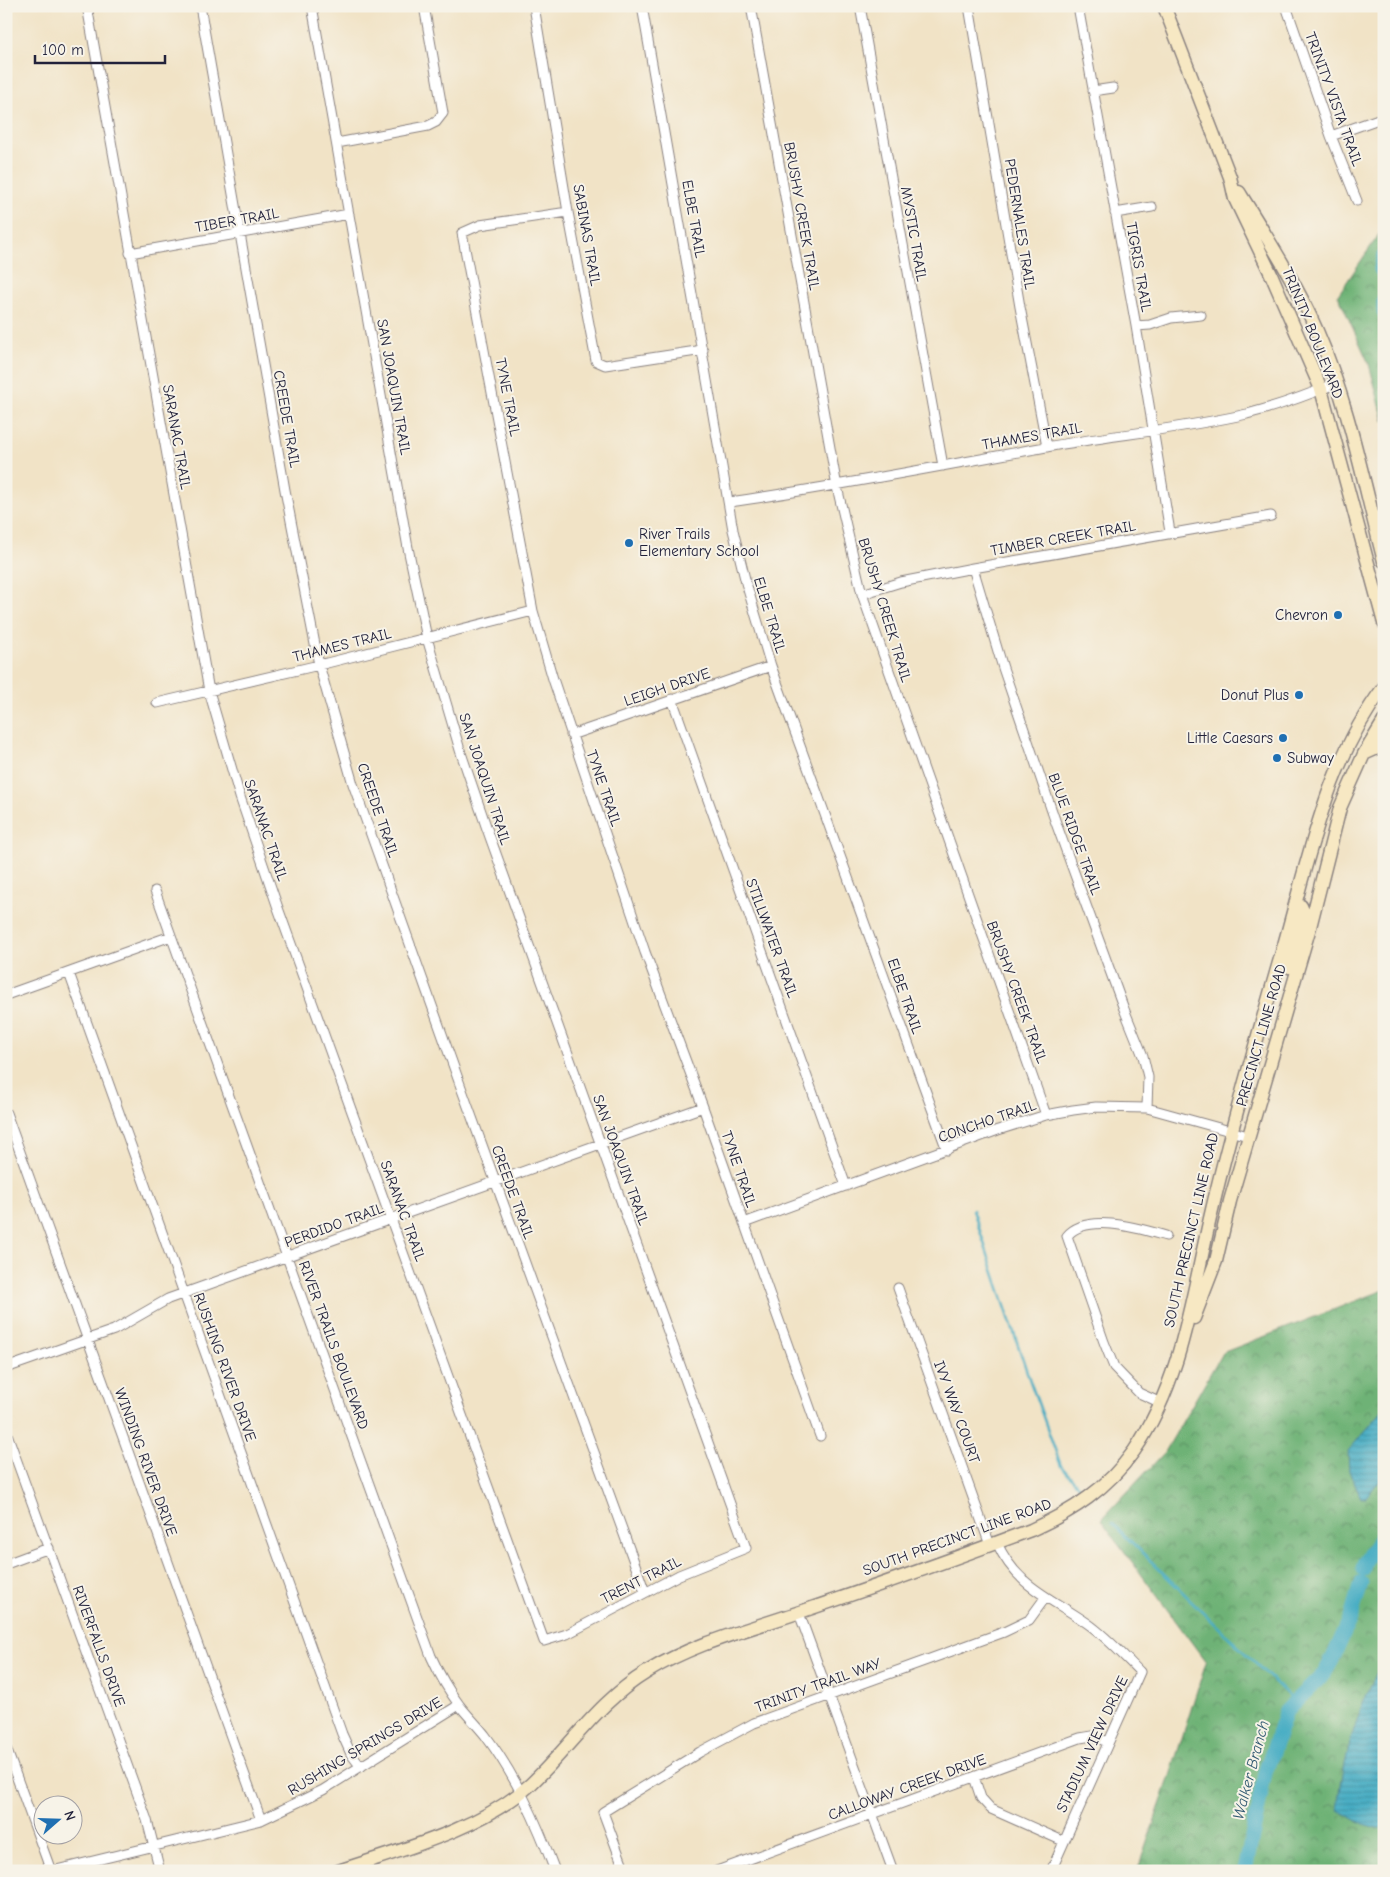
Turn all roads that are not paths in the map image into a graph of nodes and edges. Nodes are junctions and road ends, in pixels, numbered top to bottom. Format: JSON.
{"nodes":[{"id":1,"x":87,"y":6,"type":"edge"},
{"id":2,"x":200,"y":6,"type":"edge"},
{"id":3,"x":312,"y":6,"type":"edge"},
{"id":4,"x":424,"y":6,"type":"edge"},
{"id":5,"x":534,"y":6,"type":"edge"},
{"id":6,"x":642,"y":6,"type":"edge"},
{"id":7,"x":751,"y":6,"type":"edge"},
{"id":8,"x":860,"y":6,"type":"edge"},
{"id":9,"x":969,"y":6,"type":"edge"},
{"id":10,"x":1078,"y":6,"type":"edge"},
{"id":11,"x":1164,"y":6,"type":"edge"},
{"id":12,"x":1286,"y":6,"type":"edge"},
{"id":13,"x":1113,"y":88,"type":"dead end"},
{"id":14,"x":1093,"y":91,"type":"junction"},
{"id":15,"x":1384,"y":117,"type":"edge"},
{"id":16,"x":1331,"y":136,"type":"junction"},
{"id":17,"x":337,"y":143,"type":"junction"},
{"id":18,"x":1230,"y":177,"type":"junction"},
{"id":19,"x":1357,"y":200,"type":"dead end"},
{"id":20,"x":1152,"y":207,"type":"dead end"},
{"id":21,"x":568,"y":212,"type":"junction"},
{"id":22,"x":1115,"y":213,"type":"junction"},
{"id":23,"x":349,"y":214,"type":"junction"},
{"id":24,"x":241,"y":233,"type":"junction"},
{"id":25,"x":130,"y":253,"type":"junction"},
{"id":26,"x":1201,"y":316,"type":"dead end"},
{"id":27,"x":1136,"y":326,"type":"junction"},
{"id":28,"x":703,"y":350,"type":"junction"},
{"id":29,"x":1337,"y":383,"type":"junction"},
{"id":30,"x":1321,"y":389,"type":"junction"},
{"id":31,"x":1152,"y":431,"type":"junction"},
{"id":32,"x":1047,"y":446,"type":"junction"},
{"id":33,"x":943,"y":466,"type":"junction"},
{"id":34,"x":837,"y":487,"type":"junction"},
{"id":35,"x":729,"y":502,"type":"junction"},
{"id":36,"x":1271,"y":516,"type":"dead end"},
{"id":37,"x":1170,"y":532,"type":"junction"},
{"id":38,"x":1384,"y":561,"type":"edge"},
{"id":39,"x":973,"y":568,"type":"junction"},
{"id":40,"x":862,"y":594,"type":"junction"},
{"id":41,"x":533,"y":611,"type":"junction"},
{"id":42,"x":1384,"y":623,"type":"edge"},
{"id":43,"x":427,"y":638,"type":"junction"},
{"id":44,"x":319,"y":665,"type":"junction"},
{"id":45,"x":771,"y":666,"type":"junction"},
{"id":46,"x":1384,"y":687,"type":"edge"},
{"id":47,"x":209,"y":691,"type":"junction"},
{"id":48,"x":672,"y":699,"type":"junction"},
{"id":49,"x":157,"y":703,"type":"dead end"},
{"id":50,"x":1384,"y":721,"type":"edge"},
{"id":51,"x":572,"y":734,"type":"junction"},
{"id":52,"x":1384,"y":745,"type":"edge"},
{"id":53,"x":1364,"y":754,"type":"junction"},
{"id":54,"x":1304,"y":873,"type":"junction"},
{"id":55,"x":1322,"y":881,"type":"junction"},
{"id":56,"x":155,"y":891,"type":"dead end"},
{"id":57,"x":1295,"y":904,"type":"junction"},
{"id":58,"x":171,"y":936,"type":"junction"},
{"id":59,"x":69,"y":973,"type":"junction"},
{"id":60,"x":6,"y":994,"type":"edge"},
{"id":61,"x":1278,"y":1035,"type":"junction"},
{"id":62,"x":703,"y":1107,"type":"junction"},
{"id":63,"x":1147,"y":1108,"type":"junction"},
{"id":64,"x":6,"y":1113,"type":"edge"},
{"id":65,"x":1046,"y":1115,"type":"junction"},
{"id":66,"x":1230,"y":1132,"type":"junction"},
{"id":67,"x":1248,"y":1136,"type":"junction"},
{"id":68,"x":600,"y":1143,"type":"junction"},
{"id":69,"x":947,"y":1150,"type":"junction"},
{"id":70,"x":495,"y":1181,"type":"junction"},
{"id":71,"x":846,"y":1186,"type":"junction"},
{"id":72,"x":391,"y":1219,"type":"junction"},
{"id":73,"x":744,"y":1223,"type":"junction"},
{"id":74,"x":1166,"y":1236,"type":"dead end"},
{"id":75,"x":287,"y":1256,"type":"junction"},
{"id":76,"x":898,"y":1288,"type":"dead end"},
{"id":77,"x":183,"y":1293,"type":"junction"},
{"id":78,"x":88,"y":1340,"type":"junction"},
{"id":79,"x":1177,"y":1363,"type":"junction"},
{"id":80,"x":6,"y":1368,"type":"edge"},
{"id":81,"x":1159,"y":1402,"type":"junction"},
{"id":82,"x":6,"y":1431,"type":"edge"},
{"id":83,"x":820,"y":1436,"type":"dead end"},
{"id":84,"x":740,"y":1531,"type":"joint"},
{"id":85,"x":993,"y":1544,"type":"junction"},
{"id":86,"x":49,"y":1548,"type":"junction"},
{"id":87,"x":6,"y":1564,"type":"edge"},
{"id":88,"x":645,"y":1592,"type":"junction"},
{"id":89,"x":1045,"y":1598,"type":"junction"},
{"id":90,"x":799,"y":1613,"type":"junction"},
{"id":91,"x":540,"y":1629,"type":"joint"},
{"id":92,"x":829,"y":1695,"type":"junction"},
{"id":93,"x":459,"y":1705,"type":"junction"},
{"id":94,"x":1108,"y":1742,"type":"junction"},
{"id":95,"x":6,"y":1748,"type":"edge"},
{"id":96,"x":8,"y":1759,"type":"edge"},
{"id":97,"x":361,"y":1767,"type":"junction"},
{"id":98,"x":974,"y":1777,"type":"junction"},
{"id":99,"x":521,"y":1792,"type":"junction"},
{"id":100,"x":872,"y":1814,"type":"junction"},
{"id":101,"x":261,"y":1820,"type":"junction"},
{"id":102,"x":1063,"y":1841,"type":"junction"},
{"id":103,"x":154,"y":1847,"type":"junction"},
{"id":104,"x":51,"y":1871,"type":"edge"},
{"id":105,"x":160,"y":1871,"type":"edge"},
{"id":106,"x":338,"y":1871,"type":"edge"},
{"id":107,"x":555,"y":1871,"type":"edge"},
{"id":108,"x":625,"y":1871,"type":"edge"},
{"id":109,"x":717,"y":1871,"type":"edge"},
{"id":110,"x":893,"y":1871,"type":"edge"},
{"id":111,"x":1051,"y":1871,"type":"edge"}],
"edges":[{"from":1,"to":25,"type":"street","name":"SARANAC TRAIL"},
{"from":2,"to":24,"type":"street","name":"CREEDE TRAIL"},
{"from":3,"to":17,"type":"street","name":"SAN JOAQUIN TRAIL"},
{"from":4,"to":17,"type":"street"},
{"from":5,"to":21,"type":"street","name":"SABINAS TRAIL"},
{"from":6,"to":28,"type":"street","name":"ELBE TRAIL"},
{"from":7,"to":34,"type":"street","name":"BRUSHY CREEK TRAIL"},
{"from":8,"to":33,"type":"street","name":"MYSTIC TRAIL"},
{"from":9,"to":32,"type":"street","name":"PEDERNALES TRAIL"},
{"from":10,"to":14,"type":"street","name":"TIGRIS TRAIL"},
{"from":11,"to":18,"type":"main road","name":"TRINITY BOULEVARD"},
{"from":12,"to":16,"type":"street","name":"TRINITY VISTA TRAIL"},
{"from":13,"to":14,"type":"street"},
{"from":14,"to":22,"type":"street","name":"TIGRIS TRAIL"},
{"from":15,"to":16,"type":"street"},
{"from":16,"to":19,"type":"street","name":"TRINITY VISTA TRAIL"},
{"from":17,"to":23,"type":"street","name":"SAN JOAQUIN TRAIL"},
{"from":18,"to":29,"type":"main road","name":"TRINITY BOULEVARD"},
{"from":18,"to":30,"type":"main road","name":"TRINITY BOULEVARD"},
{"from":20,"to":22,"type":"street"},
{"from":21,"to":28,"type":"street","name":"SABINAS TRAIL"},
{"from":21,"to":41,"type":"street","name":"TYNE TRAIL"},
{"from":22,"to":27,"type":"street","name":"TIGRIS TRAIL"},
{"from":23,"to":24,"type":"street","name":"TIBER TRAIL"},
{"from":23,"to":43,"type":"street","name":"SAN JOAQUIN TRAIL"},
{"from":24,"to":25,"type":"street","name":"TIBER TRAIL"},
{"from":24,"to":44,"type":"street","name":"CREEDE TRAIL"},
{"from":25,"to":47,"type":"street","name":"SARANAC TRAIL"},
{"from":26,"to":27,"type":"street"},
{"from":27,"to":31,"type":"street","name":"TIGRIS TRAIL"},
{"from":28,"to":35,"type":"street","name":"ELBE TRAIL"},
{"from":29,"to":30,"type":"street","name":"THAMES TRAIL"},
{"from":29,"to":38,"type":"main road","name":"TRINITY BOULEVARD"},
{"from":30,"to":31,"type":"street","name":"THAMES TRAIL"},
{"from":30,"to":42,"type":"main road","name":"TRINITY BOULEVARD"},
{"from":31,"to":32,"type":"street","name":"THAMES TRAIL"},
{"from":31,"to":37,"type":"street","name":"TIGRIS TRAIL"},
{"from":32,"to":33,"type":"street","name":"THAMES TRAIL"},
{"from":33,"to":34,"type":"street","name":"THAMES TRAIL"},
{"from":34,"to":35,"type":"street","name":"THAMES TRAIL"},
{"from":34,"to":40,"type":"street","name":"BRUSHY CREEK TRAIL"},
{"from":35,"to":45,"type":"street","name":"ELBE TRAIL"},
{"from":36,"to":37,"type":"street","name":"TIMBER CREEK TRAIL"},
{"from":37,"to":39,"type":"street","name":"TIMBER CREEK TRAIL"},
{"from":39,"to":40,"type":"street","name":"TIMBER CREEK TRAIL"},
{"from":39,"to":63,"type":"street","name":"BLUE RIDGE TRAIL"},
{"from":40,"to":65,"type":"street","name":"BRUSHY CREEK TRAIL"},
{"from":41,"to":43,"type":"street","name":"THAMES TRAIL"},
{"from":41,"to":51,"type":"street","name":"TYNE TRAIL"},
{"from":43,"to":44,"type":"street","name":"THAMES TRAIL"},
{"from":43,"to":68,"type":"street","name":"SAN JOAQUIN TRAIL"},
{"from":44,"to":47,"type":"street","name":"THAMES TRAIL"},
{"from":44,"to":70,"type":"street","name":"CREEDE TRAIL"},
{"from":45,"to":48,"type":"street","name":"LEIGH DRIVE"},
{"from":45,"to":69,"type":"street","name":"ELBE TRAIL"},
{"from":46,"to":54,"type":"main road","name":"SOUTH PRECINCT LINE ROAD"},
{"from":47,"to":49,"type":"street","name":"THAMES TRAIL"},
{"from":47,"to":72,"type":"street","name":"SARANAC TRAIL"},
{"from":48,"to":51,"type":"street","name":"LEIGH DRIVE"},
{"from":48,"to":71,"type":"street","name":"STILLWATER TRAIL"},
{"from":50,"to":53,"type":"main road","name":"PRECINCT LINE ROAD"},
{"from":51,"to":62,"type":"street","name":"TYNE TRAIL"},
{"from":52,"to":53,"type":"main road"},
{"from":53,"to":55,"type":"main road","name":"PRECINCT LINE ROAD"},
{"from":54,"to":55,"type":"main road"},
{"from":54,"to":57,"type":"main road","name":"SOUTH PRECINCT LINE ROAD"},
{"from":55,"to":61,"type":"main road","name":"PRECINCT LINE ROAD"},
{"from":56,"to":58,"type":"street","name":"RIVER TRAILS BOULEVARD"},
{"from":57,"to":61,"type":"main road"},
{"from":57,"to":66,"type":"main road","name":"SOUTH PRECINCT LINE ROAD"},
{"from":58,"to":59,"type":"street"},
{"from":58,"to":75,"type":"street","name":"RIVER TRAILS BOULEVARD"},
{"from":59,"to":60,"type":"street"},
{"from":59,"to":77,"type":"street","name":"RUSHING RIVER DRIVE"},
{"from":61,"to":67,"type":"main road","name":"PRECINCT LINE ROAD"},
{"from":62,"to":68,"type":"street","name":"PERDIDO TRAIL"},
{"from":62,"to":73,"type":"street","name":"TYNE TRAIL"},
{"from":63,"to":65,"type":"street","name":"CONCHO TRAIL"},
{"from":63,"to":66,"type":"street","name":"CONCHO TRAIL"},
{"from":64,"to":78,"type":"street","name":"WINDING RIVER DRIVE"},
{"from":65,"to":69,"type":"street","name":"CONCHO TRAIL"},
{"from":66,"to":67,"type":"street","name":"CONCHO TRAIL"},
{"from":66,"to":79,"type":"main road","name":"SOUTH PRECINCT LINE ROAD"},
{"from":67,"to":79,"type":"main road","name":"PRECINCT LINE ROAD"},
{"from":68,"to":70,"type":"street","name":"PERDIDO TRAIL"},
{"from":68,"to":84,"type":"street","name":"SAN JOAQUIN TRAIL"},
{"from":69,"to":71,"type":"street","name":"CONCHO TRAIL"},
{"from":70,"to":72,"type":"street","name":"PERDIDO TRAIL"},
{"from":70,"to":88,"type":"street","name":"CREEDE TRAIL"},
{"from":71,"to":73,"type":"street","name":"CONCHO TRAIL"},
{"from":72,"to":75,"type":"street","name":"PERDIDO TRAIL"},
{"from":72,"to":91,"type":"street","name":"SARANAC TRAIL"},
{"from":73,"to":83,"type":"street","name":"TYNE TRAIL"},
{"from":74,"to":81,"type":"street"},
{"from":75,"to":77,"type":"street","name":"PERDIDO TRAIL"},
{"from":75,"to":93,"type":"street","name":"RIVER TRAILS BOULEVARD"},
{"from":76,"to":85,"type":"street","name":"IVY WAY COURT"},
{"from":77,"to":78,"type":"street","name":"PERDIDO TRAIL"},
{"from":77,"to":97,"type":"street","name":"RUSHING RIVER DRIVE"},
{"from":78,"to":80,"type":"street","name":"PERDIDO TRAIL"},
{"from":78,"to":101,"type":"street","name":"WINDING RIVER DRIVE"},
{"from":79,"to":81,"type":"main road","name":"SOUTH PRECINCT LINE ROAD"},
{"from":81,"to":85,"type":"main road","name":"SOUTH PRECINCT LINE ROAD"},
{"from":82,"to":86,"type":"street","name":"RIVERFALLS DRIVE"},
{"from":84,"to":88,"type":"street","name":"TRENT TRAIL"},
{"from":85,"to":89,"type":"street","name":"STADIUM VIEW DRIVE"},
{"from":85,"to":90,"type":"main road","name":"SOUTH PRECINCT LINE ROAD"},
{"from":86,"to":87,"type":"street"},
{"from":86,"to":103,"type":"street","name":"RIVERFALLS DRIVE"},
{"from":88,"to":91,"type":"street","name":"TRENT TRAIL"},
{"from":89,"to":92,"type":"street","name":"TRINITY TRAIL WAY"},
{"from":89,"to":94,"type":"street","name":"STADIUM VIEW DRIVE"},
{"from":90,"to":92,"type":"street"},
{"from":90,"to":99,"type":"main road","name":"SOUTH PRECINCT LINE ROAD"},
{"from":92,"to":100,"type":"street"},
{"from":92,"to":108,"type":"street","name":"TRINITY TRAIL WAY"},
{"from":93,"to":97,"type":"street","name":"RUSHING SPRINGS DRIVE"},
{"from":93,"to":99,"type":"street","name":"RIVER TRAILS BOULEVARD"},
{"from":94,"to":98,"type":"street","name":"CALLOWAY CREEK DRIVE"},
{"from":94,"to":102,"type":"street","name":"STADIUM VIEW DRIVE"},
{"from":95,"to":96,"type":"street"},
{"from":96,"to":104,"type":"street"},
{"from":97,"to":101,"type":"street","name":"RUSHING SPRINGS DRIVE"},
{"from":98,"to":100,"type":"street","name":"CALLOWAY CREEK DRIVE"},
{"from":98,"to":102,"type":"street"},
{"from":99,"to":106,"type":"main road","name":"SOUTH PRECINCT LINE ROAD"},
{"from":99,"to":107,"type":"street","name":"RIVER TRAILS BOULEVARD"},
{"from":100,"to":109,"type":"street","name":"CALLOWAY CREEK DRIVE"},
{"from":100,"to":110,"type":"street"},
{"from":101,"to":103,"type":"street","name":"RUSHING SPRINGS DRIVE"},
{"from":102,"to":111,"type":"street","name":"STADIUM VIEW DRIVE"},
{"from":103,"to":104,"type":"street","name":"RUSHING SPRINGS DRIVE"},
{"from":103,"to":105,"type":"street","name":"RIVERFALLS DRIVE"}]}
